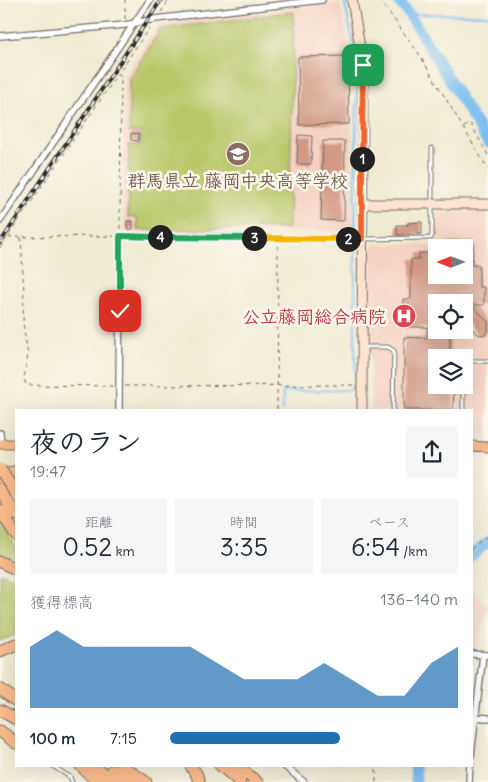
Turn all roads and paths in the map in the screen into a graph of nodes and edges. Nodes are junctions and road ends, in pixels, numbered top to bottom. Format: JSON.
{"nodes":[{"id":1,"x":125,"y":0,"type":"edge"},
{"id":2,"x":150,"y":0,"type":"edge"},
{"id":3,"x":168,"y":0,"type":"edge"},
{"id":4,"x":322,"y":0,"type":"edge"},
{"id":5,"x":352,"y":0,"type":"edge"},
{"id":6,"x":380,"y":0,"type":"edge"},
{"id":7,"x":280,"y":3,"type":"edge"},
{"id":8,"x":156,"y":19,"type":"junction"},
{"id":9,"x":134,"y":24,"type":"junction"},
{"id":10,"x":125,"y":25,"type":"junction"},
{"id":11,"x":0,"y":36,"type":"edge"},
{"id":12,"x":118,"y":74,"type":"junction"},
{"id":13,"x":463,"y":128,"type":"junction"},
{"id":14,"x":432,"y":148,"type":"dead end"},
{"id":15,"x":488,"y":155,"type":"edge"},
{"id":16,"x":488,"y":169,"type":"edge"},
{"id":17,"x":362,"y":204,"type":"junction"},
{"id":18,"x":432,"y":204,"type":"junction"},
{"id":19,"x":488,"y":204,"type":"edge"},
{"id":20,"x":0,"y":221,"type":"edge"},
{"id":21,"x":8,"y":236,"type":"junction"},
{"id":22,"x":120,"y":236,"type":"junction"},
{"id":23,"x":21,"y":237,"type":"junction"},
{"id":24,"x":278,"y":238,"type":"junction"},
{"id":25,"x":362,"y":239,"type":"junction"},
{"id":26,"x":0,"y":248,"type":"edge"},
{"id":27,"x":361,"y":348,"type":"junction"},
{"id":28,"x":473,"y":361,"type":"edge"},
{"id":29,"x":488,"y":361,"type":"edge"},
{"id":30,"x":119,"y":386,"type":"junction"},
{"id":31,"x":277,"y":386,"type":"junction"},
{"id":32,"x":362,"y":386,"type":"junction"},
{"id":33,"x":463,"y":394,"type":"edge"},
{"id":34,"x":119,"y":409,"type":"edge"},
{"id":35,"x":277,"y":409,"type":"edge"},
{"id":36,"x":362,"y":409,"type":"edge"},
{"id":37,"x":393,"y":409,"type":"edge"},
{"id":38,"x":463,"y":409,"type":"edge"},
{"id":39,"x":0,"y":433,"type":"edge"},
{"id":40,"x":1,"y":444,"type":"edge"},
{"id":41,"x":15,"y":444,"type":"edge"},
{"id":42,"x":473,"y":446,"type":"edge"},
{"id":43,"x":488,"y":447,"type":"edge"},
{"id":44,"x":0,"y":469,"type":"edge"},
{"id":45,"x":15,"y":471,"type":"edge"},
{"id":46,"x":0,"y":478,"type":"edge"},
{"id":47,"x":15,"y":480,"type":"edge"},
{"id":48,"x":0,"y":488,"type":"edge"},
{"id":49,"x":15,"y":492,"type":"edge"},
{"id":50,"x":7,"y":511,"type":"edge"},
{"id":51,"x":15,"y":532,"type":"edge"},
{"id":52,"x":488,"y":535,"type":"edge"},
{"id":53,"x":473,"y":546,"type":"edge"},
{"id":54,"x":0,"y":562,"type":"edge"},
{"id":55,"x":15,"y":569,"type":"edge"},
{"id":56,"x":15,"y":644,"type":"edge"},
{"id":57,"x":0,"y":651,"type":"edge"},
{"id":58,"x":473,"y":654,"type":"edge"},
{"id":59,"x":486,"y":655,"type":"edge"},
{"id":60,"x":0,"y":689,"type":"edge"},
{"id":61,"x":0,"y":693,"type":"edge"},
{"id":62,"x":15,"y":700,"type":"edge"},
{"id":63,"x":15,"y":700,"type":"edge"},
{"id":64,"x":0,"y":708,"type":"edge"},
{"id":65,"x":475,"y":717,"type":"junction"},
{"id":66,"x":14,"y":718,"type":"edge"},
{"id":67,"x":488,"y":718,"type":"edge"},
{"id":68,"x":0,"y":732,"type":"edge"},
{"id":69,"x":473,"y":736,"type":"edge"},
{"id":70,"x":15,"y":742,"type":"edge"},
{"id":71,"x":54,"y":767,"type":"edge"},
{"id":72,"x":82,"y":767,"type":"edge"},
{"id":73,"x":94,"y":767,"type":"edge"},
{"id":74,"x":107,"y":767,"type":"edge"},
{"id":75,"x":124,"y":767,"type":"edge"},
{"id":76,"x":191,"y":767,"type":"edge"},
{"id":77,"x":222,"y":767,"type":"edge"},
{"id":78,"x":238,"y":767,"type":"edge"},
{"id":79,"x":246,"y":767,"type":"edge"},
{"id":80,"x":285,"y":767,"type":"edge"},
{"id":81,"x":376,"y":767,"type":"edge"},
{"id":82,"x":470,"y":767,"type":"edge"},
{"id":83,"x":72,"y":782,"type":"edge"},
{"id":84,"x":101,"y":782,"type":"edge"},
{"id":85,"x":118,"y":782,"type":"edge"},
{"id":86,"x":130,"y":782,"type":"edge"},
{"id":87,"x":146,"y":782,"type":"edge"},
{"id":88,"x":200,"y":782,"type":"edge"},
{"id":89,"x":240,"y":782,"type":"edge"},
{"id":90,"x":257,"y":782,"type":"edge"},
{"id":91,"x":263,"y":782,"type":"edge"},
{"id":92,"x":304,"y":782,"type":"edge"},
{"id":93,"x":376,"y":782,"type":"edge"},
{"id":94,"x":469,"y":782,"type":"edge"}],
"edges":[{"from":1,"to":10,"type":"path"},
{"from":2,"to":9,"type":"street"},
{"from":3,"to":8,"type":"path"},
{"from":4,"to":7,"type":"street"},
{"from":5,"to":17,"type":"street"},
{"from":6,"to":13,"type":"path"},
{"from":7,"to":8,"type":"street"},
{"from":8,"to":9,"type":"street"},
{"from":8,"to":12,"type":"path"},
{"from":9,"to":10,"type":"street"},
{"from":9,"to":20,"type":"street"},
{"from":10,"to":11,"type":"street"},
{"from":12,"to":21,"type":"path"},
{"from":12,"to":22,"type":"path"},
{"from":13,"to":15,"type":"path"},
{"from":13,"to":16,"type":"path"},
{"from":14,"to":18,"type":"lane"},
{"from":17,"to":18,"type":"street"},
{"from":17,"to":25,"type":"street"},
{"from":18,"to":19,"type":"street"},
{"from":18,"to":25,"type":"lane"},
{"from":21,"to":23,"type":"path"},
{"from":21,"to":26,"type":"path"},
{"from":22,"to":23,"type":"path"},
{"from":22,"to":24,"type":"street"},
{"from":22,"to":30,"type":"street"},
{"from":23,"to":30,"type":"path"},
{"from":24,"to":25,"type":"street"},
{"from":24,"to":31,"type":"path"},
{"from":25,"to":27,"type":"street"},
{"from":27,"to":32,"type":"street"},
{"from":27,"to":37,"type":"lane"},
{"from":28,"to":29,"type":"lane"},
{"from":30,"to":31,"type":"path"},
{"from":30,"to":34,"type":"street"},
{"from":31,"to":32,"type":"path"},
{"from":31,"to":35,"type":"path"},
{"from":32,"to":36,"type":"street"},
{"from":33,"to":38,"type":"lane"},
{"from":39,"to":40,"type":"street"},
{"from":40,"to":41,"type":"main road"},
{"from":42,"to":43,"type":"main road"},
{"from":44,"to":49,"type":"highway","bridge":true},
{"from":45,"to":46,"type":"highway"},
{"from":47,"to":48,"type":"highway"},
{"from":48,"to":50,"type":"highway"},
{"from":50,"to":51,"type":"highway"},
{"from":52,"to":53,"type":"path"},
{"from":54,"to":55,"type":"highway"},
{"from":56,"to":57,"type":"highway"},
{"from":58,"to":59,"type":"street"},
{"from":59,"to":65,"type":"street"},
{"from":60,"to":62,"type":"highway"},
{"from":61,"to":63,"type":"highway"},
{"from":64,"to":66,"type":"highway"},
{"from":65,"to":67,"type":"street"},
{"from":65,"to":69,"type":"street"},
{"from":68,"to":70,"type":"highway"},
{"from":71,"to":83,"type":"lane"},
{"from":72,"to":84,"type":"highway"},
{"from":73,"to":85,"type":"highway"},
{"from":74,"to":86,"type":"highway"},
{"from":75,"to":87,"type":"highway"},
{"from":76,"to":88,"type":"highway"},
{"from":77,"to":89,"type":"highway"},
{"from":78,"to":90,"type":"highway"},
{"from":79,"to":91,"type":"highway"},
{"from":80,"to":92,"type":"street"},
{"from":81,"to":93,"type":"path"},
{"from":82,"to":94,"type":"street"}]}
